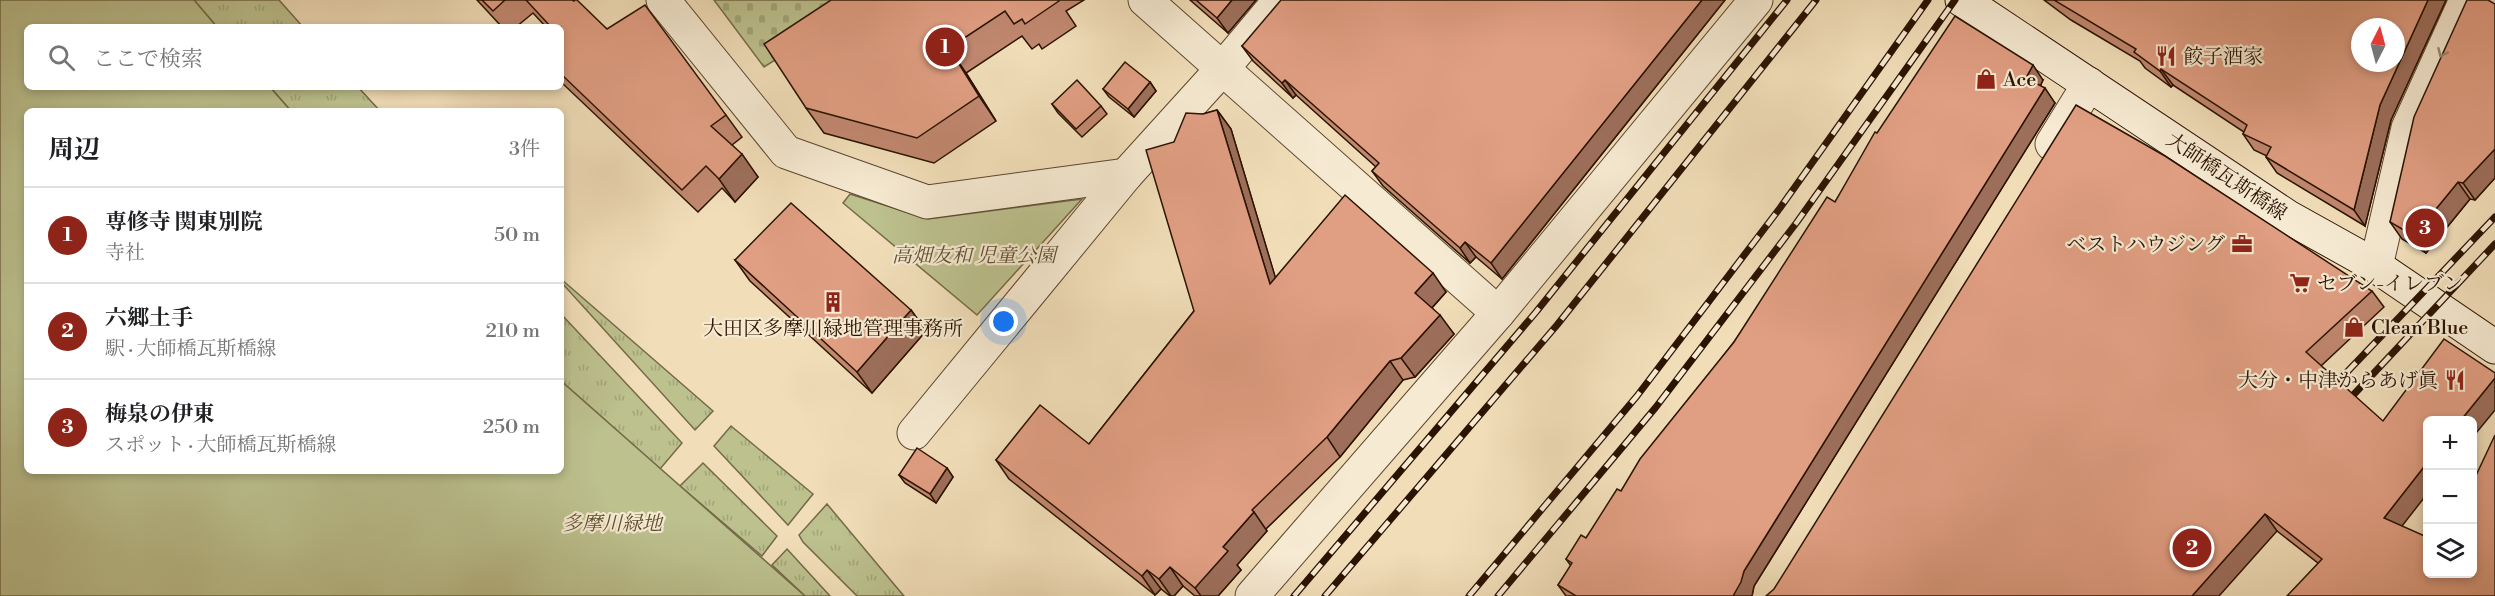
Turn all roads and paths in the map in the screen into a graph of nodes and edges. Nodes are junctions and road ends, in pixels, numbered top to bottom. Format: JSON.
{"nodes":[{"id":1,"x":663,"y":0,"type":"edge"},
{"id":2,"x":1145,"y":0,"type":"edge"},
{"id":3,"x":1280,"y":0,"type":"edge"},
{"id":4,"x":1756,"y":0,"type":"edge"},
{"id":5,"x":1962,"y":0,"type":"edge"},
{"id":6,"x":2466,"y":0,"type":"edge"},
{"id":7,"x":1223,"y":68,"type":"junction"},
{"id":8,"x":2089,"y":84,"type":"junction"},
{"id":9,"x":2038,"y":166,"type":"edge"},
{"id":10,"x":1126,"y":175,"type":"junction"},
{"id":11,"x":2376,"y":266,"type":"junction"},
{"id":12,"x":1498,"y":313,"type":"junction"},
{"id":13,"x":2495,"y":347,"type":"edge"},
{"id":14,"x":914,"y":433,"type":"dead end"},
{"id":15,"x":1252,"y":596,"type":"edge"}],
"edges":[{"from":1,"to":10,"type":"street"},
{"from":2,"to":7,"type":"street"},
{"from":3,"to":7,"type":"street"},
{"from":4,"to":12,"type":"street"},
{"from":5,"to":8,"type":"street","name":"大師橋瓦斯橋線"},
{"from":6,"to":11,"type":"street","one_way":true},
{"from":7,"to":10,"type":"street"},
{"from":7,"to":12,"type":"street"},
{"from":8,"to":9,"type":"street"},
{"from":8,"to":11,"type":"street","name":"大師橋瓦斯橋線"},
{"from":10,"to":14,"type":"street"},
{"from":11,"to":13,"type":"street","name":"大師橋瓦斯橋線"},
{"from":12,"to":15,"type":"street"}]}
